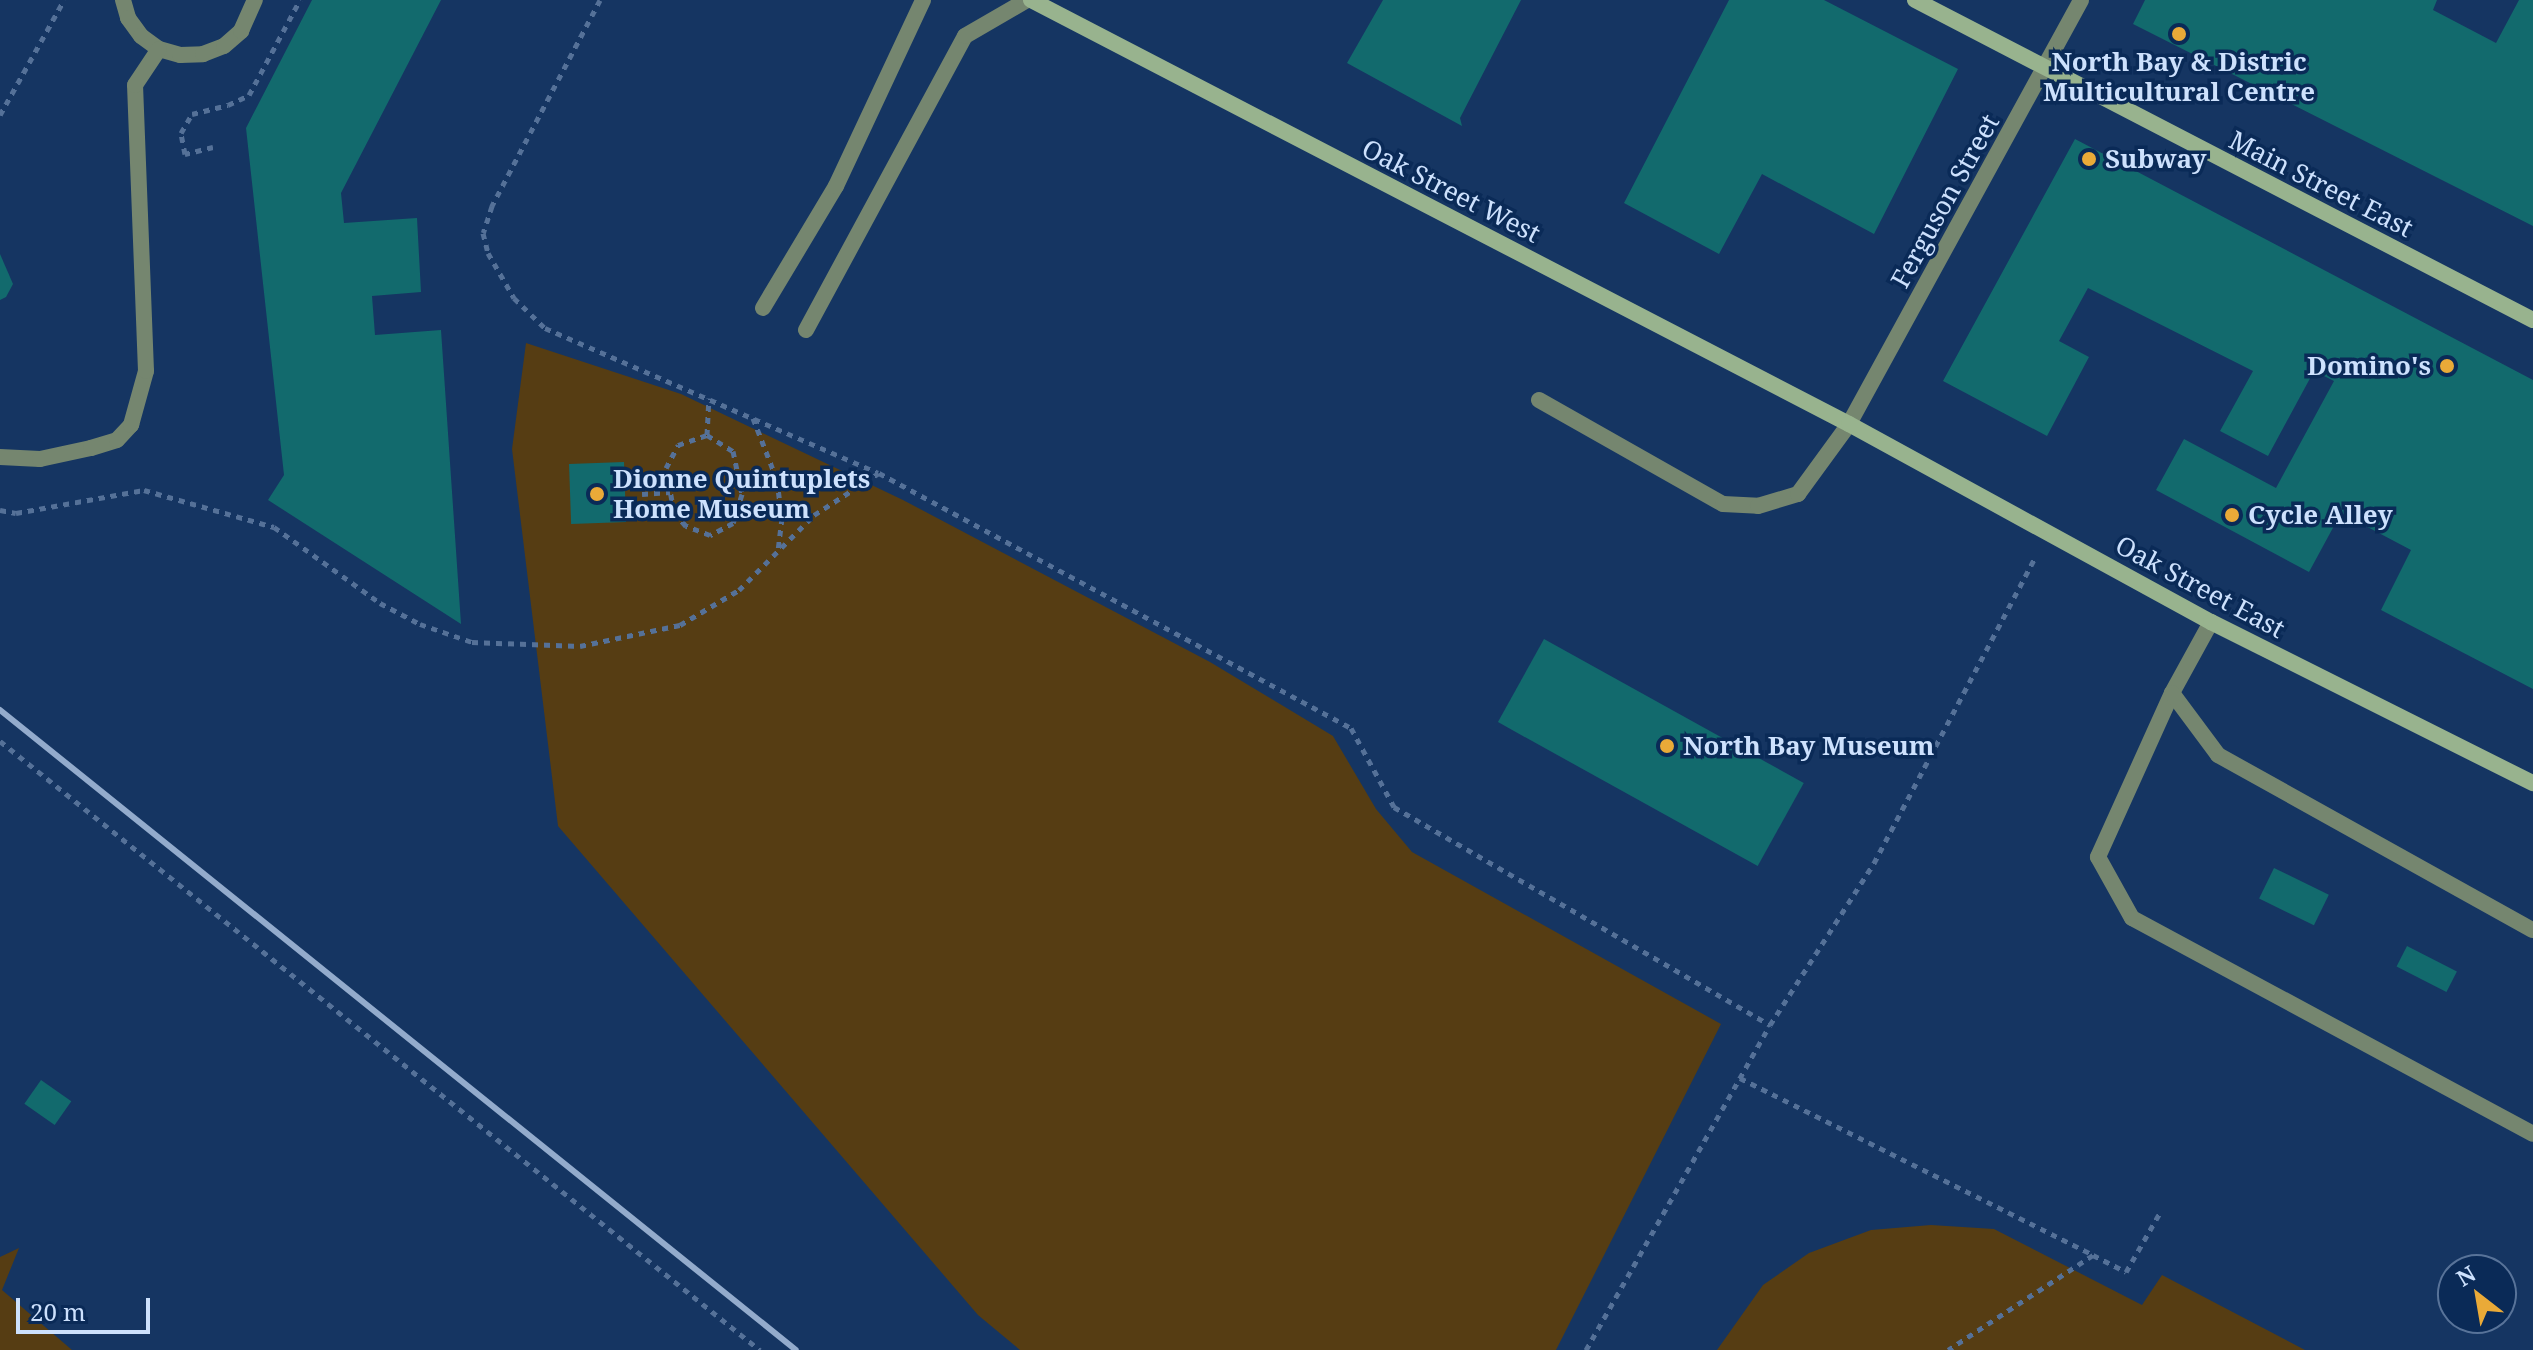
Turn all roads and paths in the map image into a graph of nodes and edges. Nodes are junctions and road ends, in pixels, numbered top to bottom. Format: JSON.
{"nodes":[{"id":1,"x":64,"y":0,"type":"edge"},
{"id":2,"x":123,"y":0,"type":"edge"},
{"id":3,"x":255,"y":0,"type":"edge"},
{"id":4,"x":300,"y":0,"type":"edge"},
{"id":5,"x":600,"y":0,"type":"edge"},
{"id":6,"x":923,"y":0,"type":"edge"},
{"id":7,"x":1029,"y":0,"type":"edge"},
{"id":8,"x":1915,"y":0,"type":"edge"},
{"id":9,"x":2081,"y":0,"type":"edge"},
{"id":10,"x":159,"y":49,"type":"junction"},
{"id":11,"x":2045,"y":70,"type":"junction"},
{"id":12,"x":0,"y":115,"type":"edge"},
{"id":13,"x":213,"y":147,"type":"dead end"},
{"id":14,"x":763,"y":308,"type":"dead end"},
{"id":15,"x":2533,"y":320,"type":"edge"},
{"id":16,"x":806,"y":330,"type":"dead end"},
{"id":17,"x":709,"y":398,"type":"junction"},
{"id":18,"x":1539,"y":400,"type":"dead end"},
{"id":19,"x":753,"y":417,"type":"junction"},
{"id":20,"x":1849,"y":424,"type":"junction"},
{"id":21,"x":707,"y":435,"type":"junction"},
{"id":22,"x":0,"y":457,"type":"edge"},
{"id":23,"x":879,"y":473,"type":"junction"},
{"id":24,"x":670,"y":492,"type":"junction"},
{"id":25,"x":642,"y":494,"type":"dead end"},
{"id":26,"x":0,"y":510,"type":"edge"},
{"id":27,"x":2048,"y":533,"type":"junction"},
{"id":28,"x":778,"y":551,"type":"junction"},
{"id":29,"x":2211,"y":622,"type":"junction"},
{"id":30,"x":2172,"y":693,"type":"junction"},
{"id":31,"x":0,"y":741,"type":"edge"},
{"id":32,"x":2533,"y":783,"type":"edge"},
{"id":33,"x":2533,"y":930,"type":"edge"},
{"id":34,"x":1770,"y":1025,"type":"junction"},
{"id":35,"x":1740,"y":1078,"type":"junction"},
{"id":36,"x":2533,"y":1134,"type":"edge"},
{"id":37,"x":2161,"y":1211,"type":"dead end"},
{"id":38,"x":2093,"y":1255,"type":"junction"},
{"id":39,"x":760,"y":1350,"type":"edge"},
{"id":40,"x":1586,"y":1350,"type":"edge"},
{"id":41,"x":1948,"y":1350,"type":"edge"}],
"edges":[{"from":1,"to":12,"type":"path"},
{"from":2,"to":10,"type":"street"},
{"from":3,"to":10,"type":"street"},
{"from":4,"to":13,"type":"path"},
{"from":5,"to":17,"type":"path"},
{"from":6,"to":14,"type":"street"},
{"from":7,"to":16,"type":"street"},
{"from":7,"to":20,"type":"main road","name":"Oak Street West"},
{"from":8,"to":11,"type":"main road","name":"Main Street East"},
{"from":9,"to":11,"type":"street","name":"Ferguson Street"},
{"from":10,"to":22,"type":"street"},
{"from":11,"to":15,"type":"main road","name":"Main Street East"},
{"from":11,"to":20,"type":"street","name":"Ferguson Street"},
{"from":17,"to":19,"type":"path"},
{"from":17,"to":21,"type":"path"},
{"from":18,"to":20,"type":"street","name":"Ferguson Street"},
{"from":19,"to":23,"type":"path"},
{"from":19,"to":28,"type":"path"},
{"from":20,"to":27,"type":"main road","name":"Oak Street East"},
{"from":21,"to":24,"type":"path"},
{"from":21,"to":24,"type":"path"},
{"from":23,"to":28,"type":"path"},
{"from":23,"to":34,"type":"path"},
{"from":24,"to":25,"type":"path"},
{"from":26,"to":28,"type":"path"},
{"from":27,"to":29,"type":"main road","name":"Oak Street East"},
{"from":27,"to":34,"type":"path"},
{"from":29,"to":30,"type":"street"},
{"from":29,"to":32,"type":"main road","name":"Oak Street East"},
{"from":30,"to":33,"type":"street"},
{"from":30,"to":36,"type":"street"},
{"from":31,"to":39,"type":"path"},
{"from":34,"to":35,"type":"path"},
{"from":35,"to":38,"type":"path"},
{"from":35,"to":40,"type":"path"},
{"from":37,"to":38,"type":"path"},
{"from":38,"to":41,"type":"path"}]}
